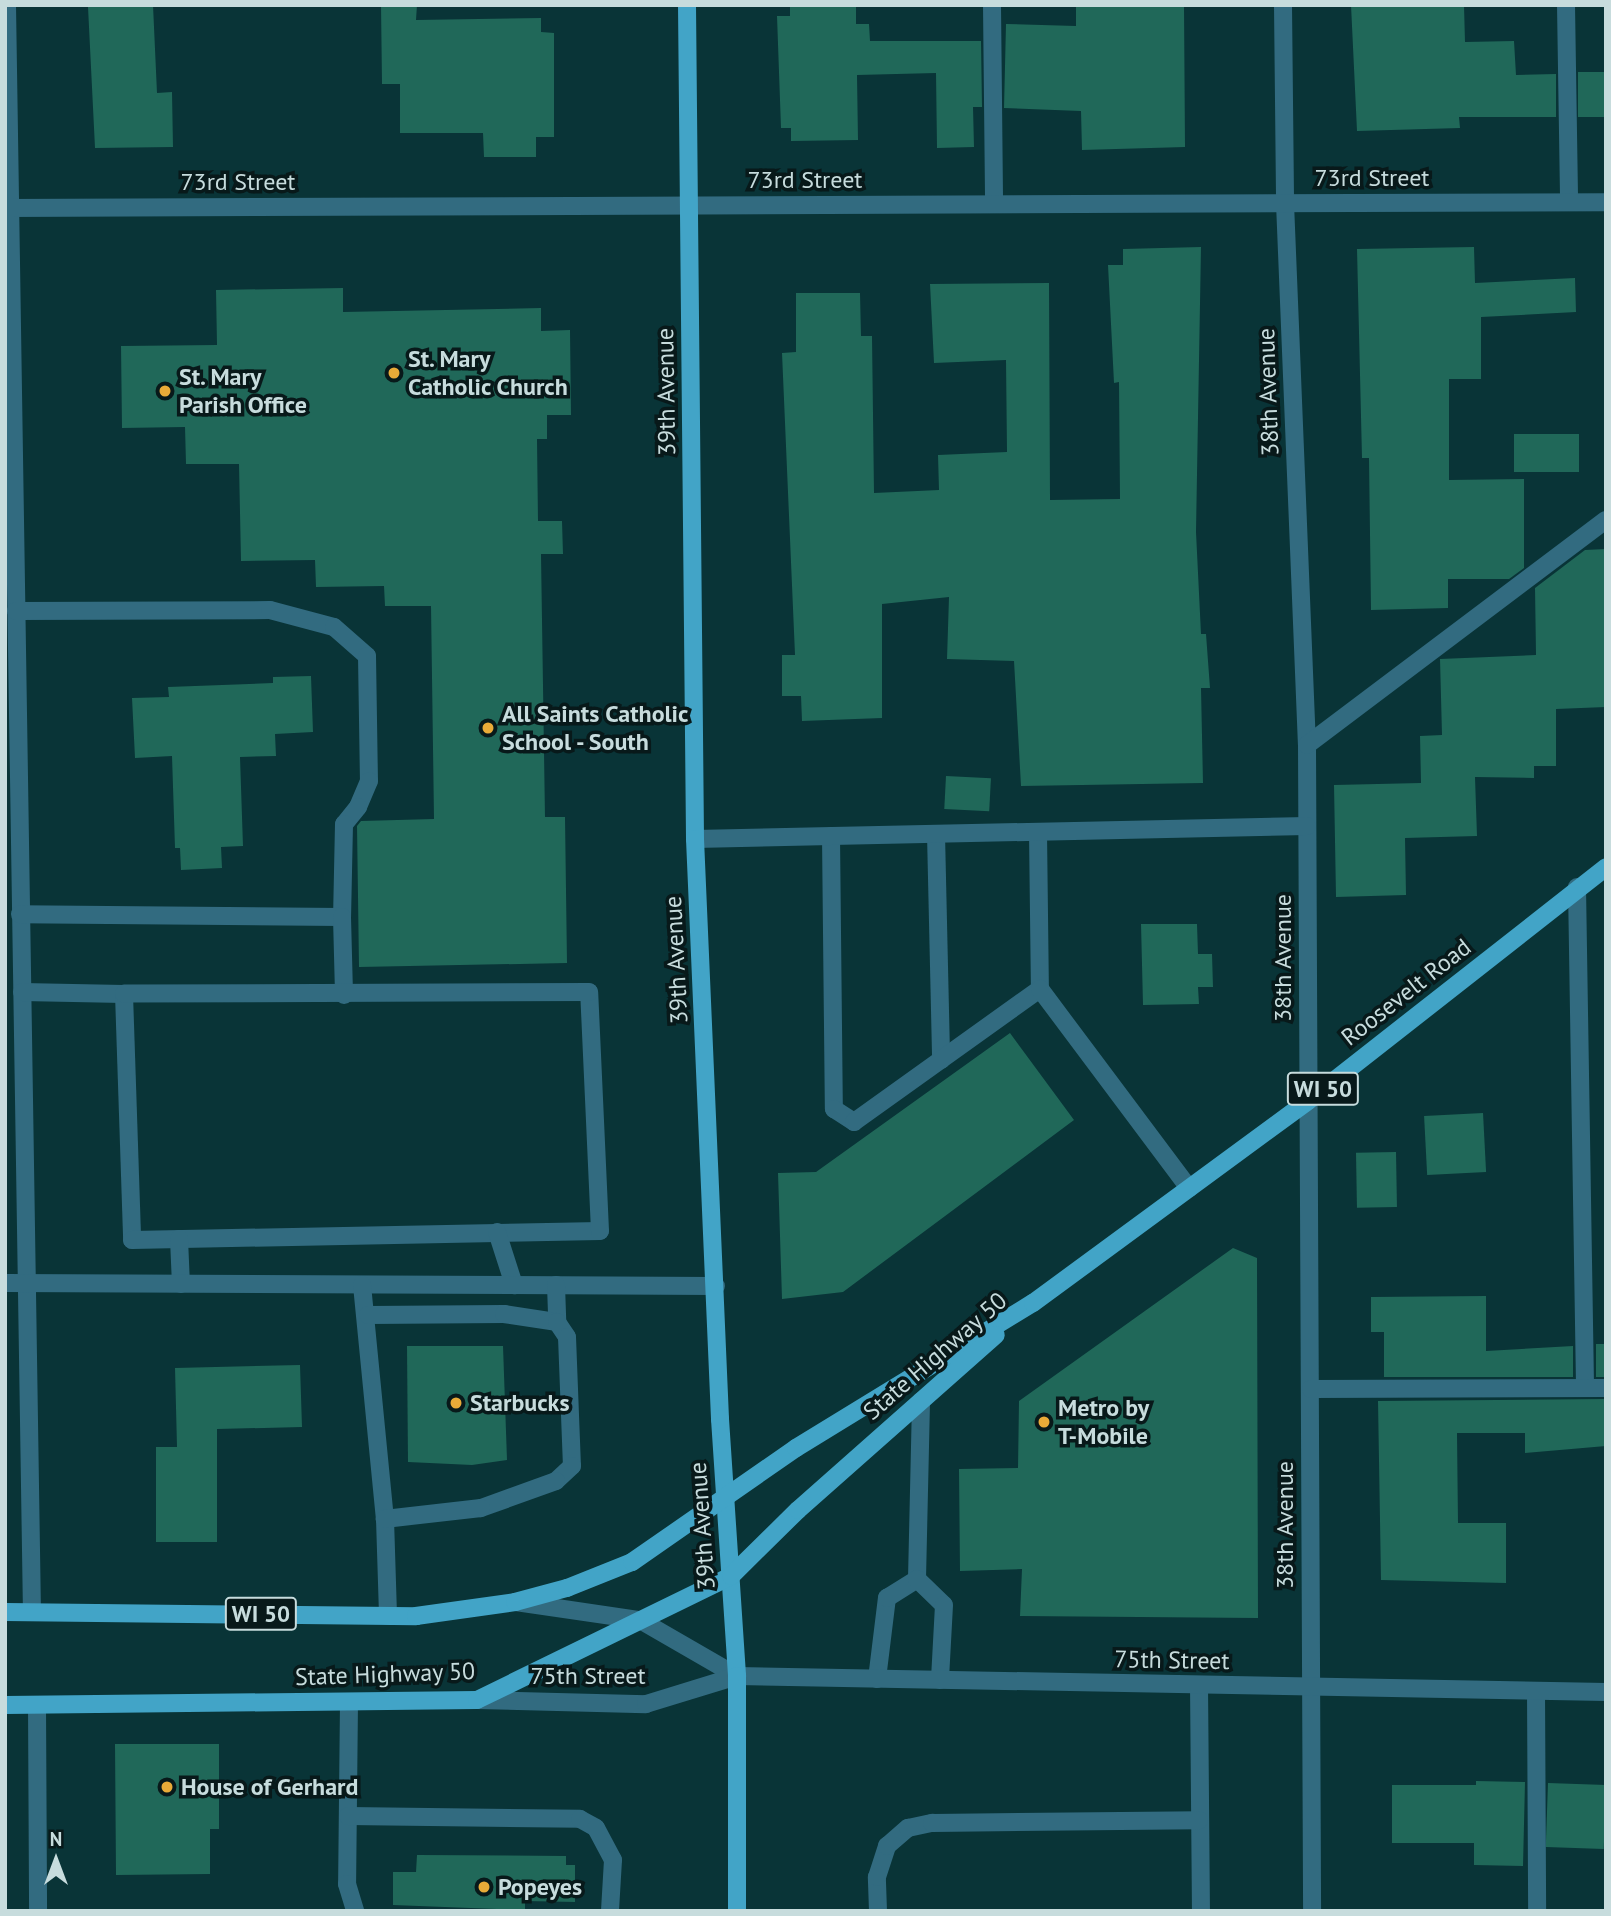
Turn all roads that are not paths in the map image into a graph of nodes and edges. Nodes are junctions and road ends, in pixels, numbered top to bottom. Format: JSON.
{"nodes":[{"id":1,"x":7,"y":5,"type":"edge"},
{"id":2,"x":687,"y":5,"type":"edge"},
{"id":3,"x":992,"y":5,"type":"edge"},
{"id":4,"x":1283,"y":5,"type":"edge"},
{"id":5,"x":1566,"y":5,"type":"edge"},
{"id":6,"x":1569,"y":202,"type":"junction"},
{"id":7,"x":1606,"y":202,"type":"edge"},
{"id":8,"x":1285,"y":203,"type":"junction"},
{"id":9,"x":994,"y":204,"type":"junction"},
{"id":10,"x":687,"y":205,"type":"junction"},
{"id":11,"x":7,"y":208,"type":"edge"},
{"id":12,"x":1606,"y":520,"type":"edge"},
{"id":13,"x":16,"y":611,"type":"junction"},
{"id":14,"x":1307,"y":745,"type":"junction"},
{"id":15,"x":1307,"y":826,"type":"junction"},
{"id":16,"x":1038,"y":832,"type":"junction"},
{"id":17,"x":936,"y":834,"type":"junction"},
{"id":18,"x":831,"y":836,"type":"junction"},
{"id":19,"x":695,"y":839,"type":"junction"},
{"id":20,"x":1606,"y":867,"type":"edge"},
{"id":21,"x":1577,"y":887,"type":"junction"},
{"id":22,"x":20,"y":914,"type":"junction"},
{"id":23,"x":342,"y":917,"type":"junction"},
{"id":24,"x":1041,"y":989,"type":"junction"},
{"id":25,"x":22,"y":992,"type":"junction"},
{"id":26,"x":124,"y":994,"type":"junction"},
{"id":27,"x":344,"y":995,"type":"junction"},
{"id":28,"x":941,"y":1060,"type":"junction"},
{"id":29,"x":1308,"y":1101,"type":"junction"},
{"id":30,"x":1189,"y":1188,"type":"junction"},
{"id":31,"x":497,"y":1231,"type":"junction"},
{"id":32,"x":180,"y":1239,"type":"junction"},
{"id":33,"x":5,"y":1283,"type":"edge"},
{"id":34,"x":27,"y":1283,"type":"junction"},
{"id":35,"x":181,"y":1284,"type":"junction"},
{"id":36,"x":362,"y":1285,"type":"junction"},
{"id":37,"x":514,"y":1285,"type":"junction"},
{"id":38,"x":556,"y":1285,"type":"junction"},
{"id":39,"x":716,"y":1286,"type":"junction"},
{"id":40,"x":1033,"y":1303,"type":"junction"},
{"id":41,"x":368,"y":1315,"type":"junction"},
{"id":42,"x":557,"y":1322,"type":"junction"},
{"id":43,"x":1585,"y":1387,"type":"junction"},
{"id":44,"x":1606,"y":1388,"type":"edge"},
{"id":45,"x":1311,"y":1390,"type":"junction"},
{"id":46,"x":921,"y":1401,"type":"junction"},
{"id":47,"x":725,"y":1501,"type":"junction"},
{"id":48,"x":385,"y":1519,"type":"junction"},
{"id":49,"x":731,"y":1576,"type":"junction"},
{"id":50,"x":917,"y":1579,"type":"junction"},
{"id":51,"x":516,"y":1602,"type":"junction"},
{"id":52,"x":32,"y":1611,"type":"junction"},
{"id":53,"x":5,"y":1612,"type":"edge"},
{"id":54,"x":388,"y":1616,"type":"junction"},
{"id":55,"x":640,"y":1620,"type":"junction"},
{"id":56,"x":737,"y":1676,"type":"junction"},
{"id":57,"x":877,"y":1679,"type":"junction"},
{"id":58,"x":940,"y":1680,"type":"junction"},
{"id":59,"x":1199,"y":1685,"type":"junction"},
{"id":60,"x":1308,"y":1687,"type":"junction"},
{"id":61,"x":1536,"y":1691,"type":"junction"},
{"id":62,"x":1606,"y":1692,"type":"edge"},
{"id":63,"x":477,"y":1700,"type":"junction"},
{"id":64,"x":349,"y":1702,"type":"junction"},
{"id":65,"x":37,"y":1704,"type":"junction"},
{"id":66,"x":5,"y":1705,"type":"edge"},
{"id":67,"x":348,"y":1816,"type":"junction"},
{"id":68,"x":1199,"y":1820,"type":"junction"},
{"id":69,"x":38,"y":1911,"type":"edge"},
{"id":70,"x":355,"y":1911,"type":"edge"},
{"id":71,"x":610,"y":1911,"type":"edge"},
{"id":72,"x":737,"y":1911,"type":"edge"},
{"id":73,"x":878,"y":1911,"type":"edge"},
{"id":74,"x":1201,"y":1911,"type":"edge"},
{"id":75,"x":1312,"y":1911,"type":"edge"},
{"id":76,"x":1537,"y":1911,"type":"edge"}],
"edges":[{"from":1,"to":11,"type":"street"},
{"from":2,"to":10,"type":"main road","name":"39th Avenue"},
{"from":3,"to":9,"type":"street"},
{"from":4,"to":8,"type":"street","name":"38th Avenue"},
{"from":5,"to":6,"type":"street"},
{"from":6,"to":7,"type":"street","name":"73rd Street"},
{"from":6,"to":8,"type":"street","name":"73rd Street"},
{"from":8,"to":9,"type":"street","name":"73rd Street"},
{"from":8,"to":14,"type":"street","name":"38th Avenue"},
{"from":9,"to":10,"type":"street","name":"73rd Street"},
{"from":10,"to":11,"type":"street","name":"73rd Street"},
{"from":10,"to":19,"type":"main road","name":"39th Avenue"},
{"from":11,"to":13,"type":"street"},
{"from":12,"to":14,"type":"street"},
{"from":13,"to":22,"type":"street"},
{"from":13,"to":23,"type":"street"},
{"from":14,"to":15,"type":"street","name":"38th Avenue"},
{"from":15,"to":16,"type":"street"},
{"from":15,"to":29,"type":"street","name":"38th Avenue"},
{"from":16,"to":17,"type":"street"},
{"from":16,"to":24,"type":"street"},
{"from":17,"to":18,"type":"street"},
{"from":17,"to":28,"type":"street"},
{"from":18,"to":19,"type":"street"},
{"from":18,"to":28,"type":"street"},
{"from":19,"to":39,"type":"main road","name":"39th Avenue"},
{"from":20,"to":21,"type":"main road","name":"Roosevelt Road","number":"WI 50"},
{"from":21,"to":29,"type":"main road","name":"Roosevelt Road","number":"WI 50"},
{"from":21,"to":43,"type":"street"},
{"from":22,"to":23,"type":"street"},
{"from":22,"to":25,"type":"street"},
{"from":23,"to":27,"type":"street"},
{"from":24,"to":28,"type":"street"},
{"from":24,"to":30,"type":"street"},
{"from":25,"to":26,"type":"street"},
{"from":25,"to":34,"type":"street"},
{"from":26,"to":27,"type":"street"},
{"from":26,"to":32,"type":"street"},
{"from":27,"to":31,"type":"street"},
{"from":29,"to":30,"type":"main road","name":"Roosevelt Road","number":"WI 50"},
{"from":29,"to":45,"type":"street","name":"38th Avenue"},
{"from":30,"to":40,"type":"main road","name":"Roosevelt Road","number":"WI 50"},
{"from":31,"to":32,"type":"street"},
{"from":31,"to":37,"type":"street"},
{"from":32,"to":35,"type":"street"},
{"from":33,"to":34,"type":"street"},
{"from":34,"to":35,"type":"street"},
{"from":34,"to":52,"type":"street"},
{"from":35,"to":36,"type":"street"},
{"from":36,"to":37,"type":"street"},
{"from":36,"to":41,"type":"street"},
{"from":37,"to":38,"type":"street"},
{"from":38,"to":39,"type":"street"},
{"from":38,"to":42,"type":"street"},
{"from":39,"to":47,"type":"main road","name":"39th Avenue"},
{"from":40,"to":46,"type":"main road","name":"State Highway 50","number":"WI 50"},
{"from":40,"to":47,"type":"main road","name":"State Highway 50","number":"WI 50"},
{"from":41,"to":42,"type":"street"},
{"from":41,"to":48,"type":"street"},
{"from":42,"to":48,"type":"street"},
{"from":43,"to":44,"type":"street"},
{"from":43,"to":45,"type":"street"},
{"from":45,"to":60,"type":"street","name":"38th Avenue"},
{"from":46,"to":49,"type":"main road","name":"State Highway 50","number":"WI 50"},
{"from":46,"to":50,"type":"street"},
{"from":47,"to":49,"type":"main road","name":"39th Avenue"},
{"from":47,"to":51,"type":"main road","name":"State Highway 50","number":"WI 50"},
{"from":48,"to":54,"type":"street"},
{"from":49,"to":55,"type":"main road","name":"State Highway 50","number":"WI 50"},
{"from":49,"to":56,"type":"main road","name":"39th Avenue"},
{"from":50,"to":57,"type":"street"},
{"from":50,"to":58,"type":"street"},
{"from":51,"to":54,"type":"main road","name":"State Highway 50","number":"WI 50"},
{"from":51,"to":55,"type":"street","name":"75th Street"},
{"from":52,"to":53,"type":"main road","name":"State Highway 50","number":"WI 50"},
{"from":52,"to":54,"type":"main road","name":"State Highway 50","number":"WI 50"},
{"from":55,"to":56,"type":"street","name":"75th Street"},
{"from":55,"to":63,"type":"main road","name":"State Highway 50","number":"WI 50"},
{"from":56,"to":57,"type":"street","name":"75th Street"},
{"from":56,"to":63,"type":"street","name":"75th Street"},
{"from":56,"to":72,"type":"main road","name":"39th Avenue"},
{"from":57,"to":58,"type":"street","name":"75th Street"},
{"from":58,"to":59,"type":"street","name":"75th Street"},
{"from":59,"to":60,"type":"street","name":"75th Street"},
{"from":59,"to":68,"type":"street"},
{"from":60,"to":61,"type":"street","name":"75th Street"},
{"from":60,"to":75,"type":"street","name":"38th Avenue"},
{"from":61,"to":62,"type":"street","name":"75th Street"},
{"from":61,"to":76,"type":"street"},
{"from":63,"to":64,"type":"main road","name":"State Highway 50","number":"WI 50"},
{"from":64,"to":65,"type":"main road","name":"State Highway 50","number":"WI 50"},
{"from":64,"to":67,"type":"street"},
{"from":65,"to":66,"type":"main road","name":"State Highway 50","number":"WI 50"},
{"from":65,"to":69,"type":"street"},
{"from":67,"to":70,"type":"street"},
{"from":67,"to":71,"type":"street"},
{"from":68,"to":73,"type":"street"},
{"from":68,"to":74,"type":"street"}]}
